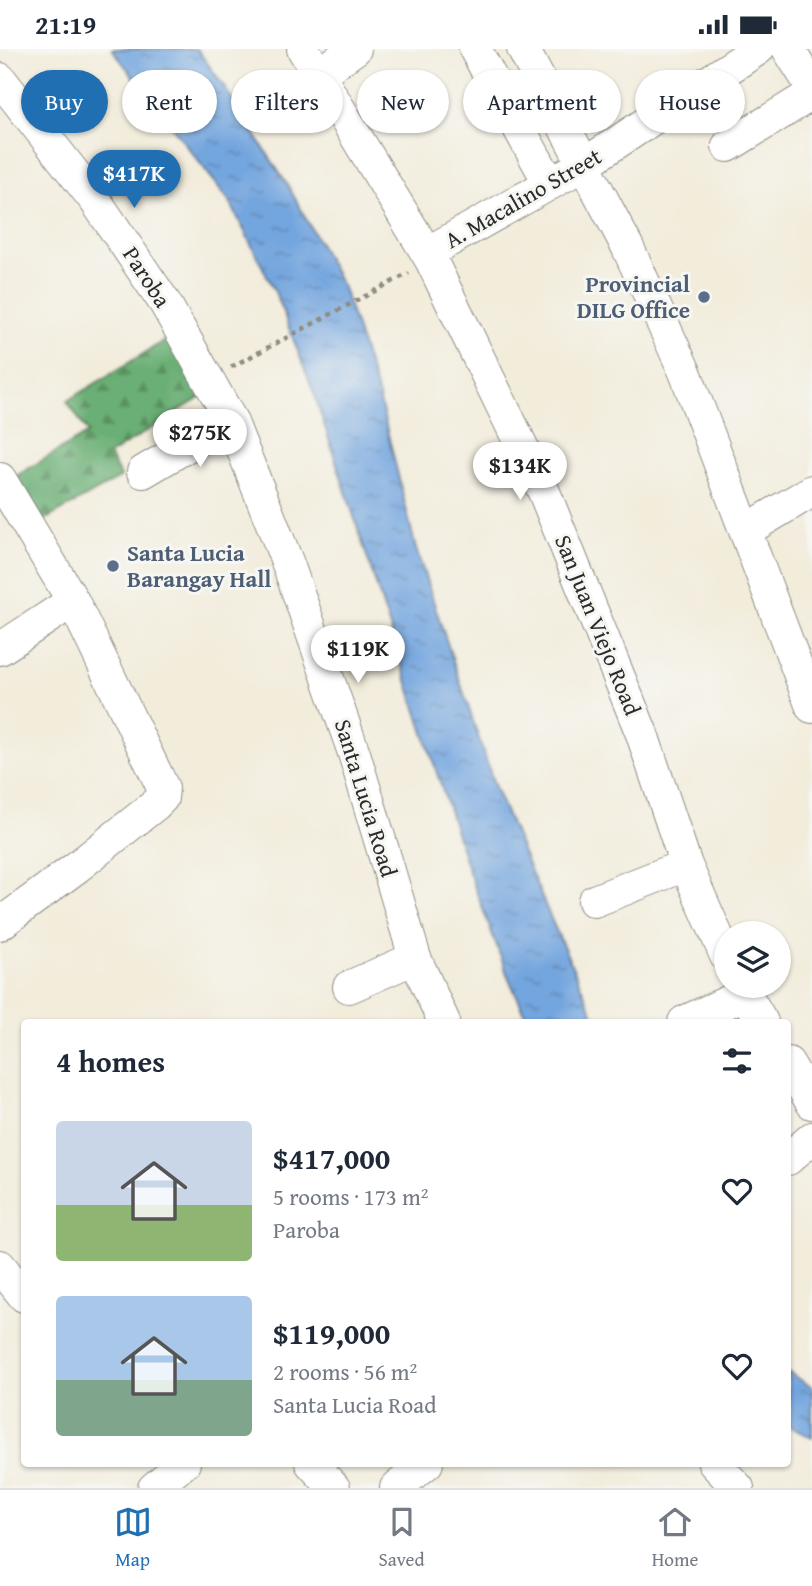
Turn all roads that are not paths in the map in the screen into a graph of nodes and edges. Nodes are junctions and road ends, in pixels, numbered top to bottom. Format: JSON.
{"nodes":[{"id":1,"x":355,"y":49,"type":"edge"},
{"id":2,"x":475,"y":49,"type":"edge"},
{"id":3,"x":523,"y":49,"type":"edge"},
{"id":4,"x":758,"y":49,"type":"edge"},
{"id":5,"x":788,"y":49,"type":"edge"},
{"id":6,"x":311,"y":61,"type":"edge"},
{"id":7,"x":0,"y":79,"type":"edge"},
{"id":8,"x":812,"y":87,"type":"edge"},
{"id":9,"x":812,"y":94,"type":"edge"},
{"id":10,"x":728,"y":146,"type":"dead end"},
{"id":11,"x":583,"y":165,"type":"junction"},
{"id":12,"x":550,"y":184,"type":"junction"},
{"id":13,"x":429,"y":257,"type":"junction"},
{"id":14,"x":208,"y":380,"type":"joint"},
{"id":15,"x":231,"y":420,"type":"junction"},
{"id":16,"x":143,"y":473,"type":"dead end"},
{"id":17,"x":0,"y":479,"type":"edge"},
{"id":18,"x":812,"y":491,"type":"edge"},
{"id":19,"x":746,"y":531,"type":"junction"},
{"id":20,"x":73,"y":601,"type":"junction"},
{"id":21,"x":0,"y":649,"type":"edge"},
{"id":22,"x":812,"y":706,"type":"edge"},
{"id":23,"x":686,"y":865,"type":"junction"},
{"id":24,"x":594,"y":901,"type":"dead end"},
{"id":25,"x":0,"y":924,"type":"edge"},
{"id":26,"x":714,"y":929,"type":"edge"},
{"id":27,"x":415,"y":958,"type":"junction"},
{"id":28,"x":349,"y":988,"type":"dead end"},
{"id":29,"x":727,"y":998,"type":"edge"},
{"id":30,"x":748,"y":998,"type":"edge"},
{"id":31,"x":443,"y":1019,"type":"edge"},
{"id":32,"x":689,"y":1019,"type":"edge"},
{"id":33,"x":760,"y":1019,"type":"edge"},
{"id":34,"x":791,"y":1068,"type":"edge"},
{"id":35,"x":812,"y":1103,"type":"edge"},
{"id":36,"x":812,"y":1138,"type":"edge"},
{"id":37,"x":791,"y":1156,"type":"edge"},
{"id":38,"x":0,"y":1266,"type":"edge"},
{"id":39,"x":21,"y":1292,"type":"edge"},
{"id":40,"x":178,"y":1467,"type":"edge"},
{"id":41,"x":315,"y":1467,"type":"edge"},
{"id":42,"x":421,"y":1467,"type":"edge"},
{"id":43,"x":718,"y":1467,"type":"edge"},
{"id":44,"x":154,"y":1488,"type":"edge"},
{"id":45,"x":334,"y":1488,"type":"edge"},
{"id":46,"x":396,"y":1488,"type":"edge"},
{"id":47,"x":738,"y":1488,"type":"edge"}],
"edges":[{"from":1,"to":6,"type":"street"},
{"from":2,"to":12,"type":"street"},
{"from":3,"to":11,"type":"street"},
{"from":4,"to":11,"type":"street","name":"A. Macalino Street"},
{"from":5,"to":8,"type":"street"},
{"from":6,"to":13,"type":"street","name":"San Juan Viejo Road"},
{"from":7,"to":14,"type":"street","name":"Paroba"},
{"from":9,"to":10,"type":"street"},
{"from":11,"to":12,"type":"street","name":"A. Macalino Street"},
{"from":11,"to":19,"type":"street"},
{"from":12,"to":13,"type":"street","name":"A. Macalino Street"},
{"from":13,"to":23,"type":"street","name":"San Juan Viejo Road"},
{"from":14,"to":15,"type":"street","name":"Santa Lucia Road"},
{"from":15,"to":16,"type":"street"},
{"from":15,"to":27,"type":"street","name":"Santa Lucia Road"},
{"from":17,"to":20,"type":"street"},
{"from":18,"to":19,"type":"street"},
{"from":19,"to":22,"type":"street"},
{"from":20,"to":21,"type":"street"},
{"from":20,"to":25,"type":"street"},
{"from":23,"to":24,"type":"street"},
{"from":23,"to":26,"type":"street","name":"San Juan Viejo Road"},
{"from":27,"to":28,"type":"street"},
{"from":27,"to":31,"type":"street","name":"Santa Lucia Road"},
{"from":29,"to":32,"type":"street"},
{"from":30,"to":33,"type":"street"},
{"from":34,"to":35,"type":"street"},
{"from":36,"to":37,"type":"street"},
{"from":38,"to":39,"type":"street"},
{"from":40,"to":44,"type":"street"},
{"from":41,"to":45,"type":"street"},
{"from":42,"to":46,"type":"street"},
{"from":43,"to":47,"type":"street"}]}
